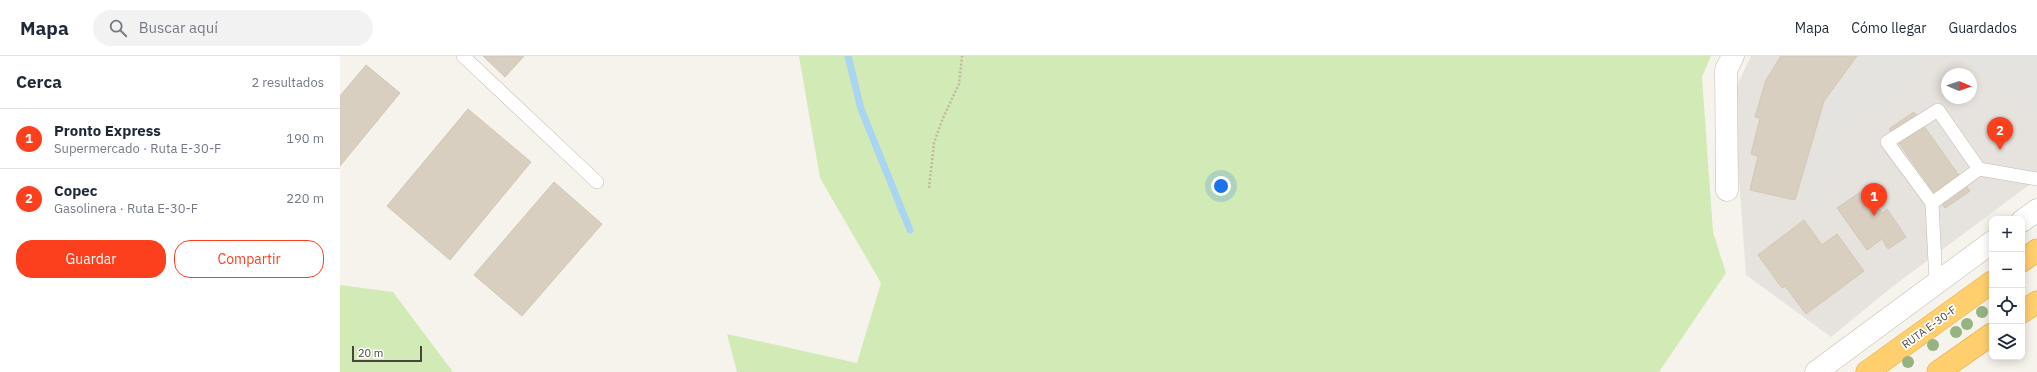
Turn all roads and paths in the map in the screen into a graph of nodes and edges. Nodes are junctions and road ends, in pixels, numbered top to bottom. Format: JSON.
{"nodes":[{"id":1,"x":463,"y":56,"type":"edge"},
{"id":2,"x":962,"y":56,"type":"edge"},
{"id":3,"x":1733,"y":56,"type":"edge"},
{"id":4,"x":1979,"y":169,"type":"junction"},
{"id":5,"x":2037,"y":180,"type":"edge"},
{"id":6,"x":597,"y":182,"type":"dead end"},
{"id":7,"x":929,"y":188,"type":"dead end"},
{"id":8,"x":1727,"y":190,"type":"dead end"},
{"id":9,"x":1932,"y":203,"type":"junction"},
{"id":10,"x":2037,"y":210,"type":"edge"},
{"id":11,"x":2025,"y":219,"type":"edge"},
{"id":12,"x":1989,"y":244,"type":"edge"},
{"id":13,"x":2037,"y":250,"type":"edge"},
{"id":14,"x":2025,"y":259,"type":"edge"},
{"id":15,"x":1936,"y":283,"type":"junction"},
{"id":16,"x":1989,"y":284,"type":"edge"},
{"id":17,"x":2037,"y":302,"type":"edge"},
{"id":18,"x":2025,"y":310,"type":"edge"},
{"id":19,"x":1989,"y":336,"type":"edge"},
{"id":20,"x":1816,"y":372,"type":"edge"},
{"id":21,"x":1867,"y":372,"type":"edge"},
{"id":22,"x":1938,"y":372,"type":"edge"}],
"edges":[{"from":1,"to":6,"type":"lane"},
{"from":2,"to":7,"type":"path"},
{"from":3,"to":8,"type":"street"},
{"from":4,"to":5,"type":"lane"},
{"from":4,"to":9,"type":"lane"},
{"from":4,"to":9,"type":"lane"},
{"from":9,"to":15,"type":"lane"},
{"from":10,"to":11,"type":"street"},
{"from":12,"to":15,"type":"street"},
{"from":13,"to":14,"type":"highway"},
{"from":15,"to":20,"type":"street"},
{"from":16,"to":21,"type":"highway","name":"RUTA E-30-F"},
{"from":17,"to":18,"type":"highway"},
{"from":19,"to":22,"type":"highway"}]}
